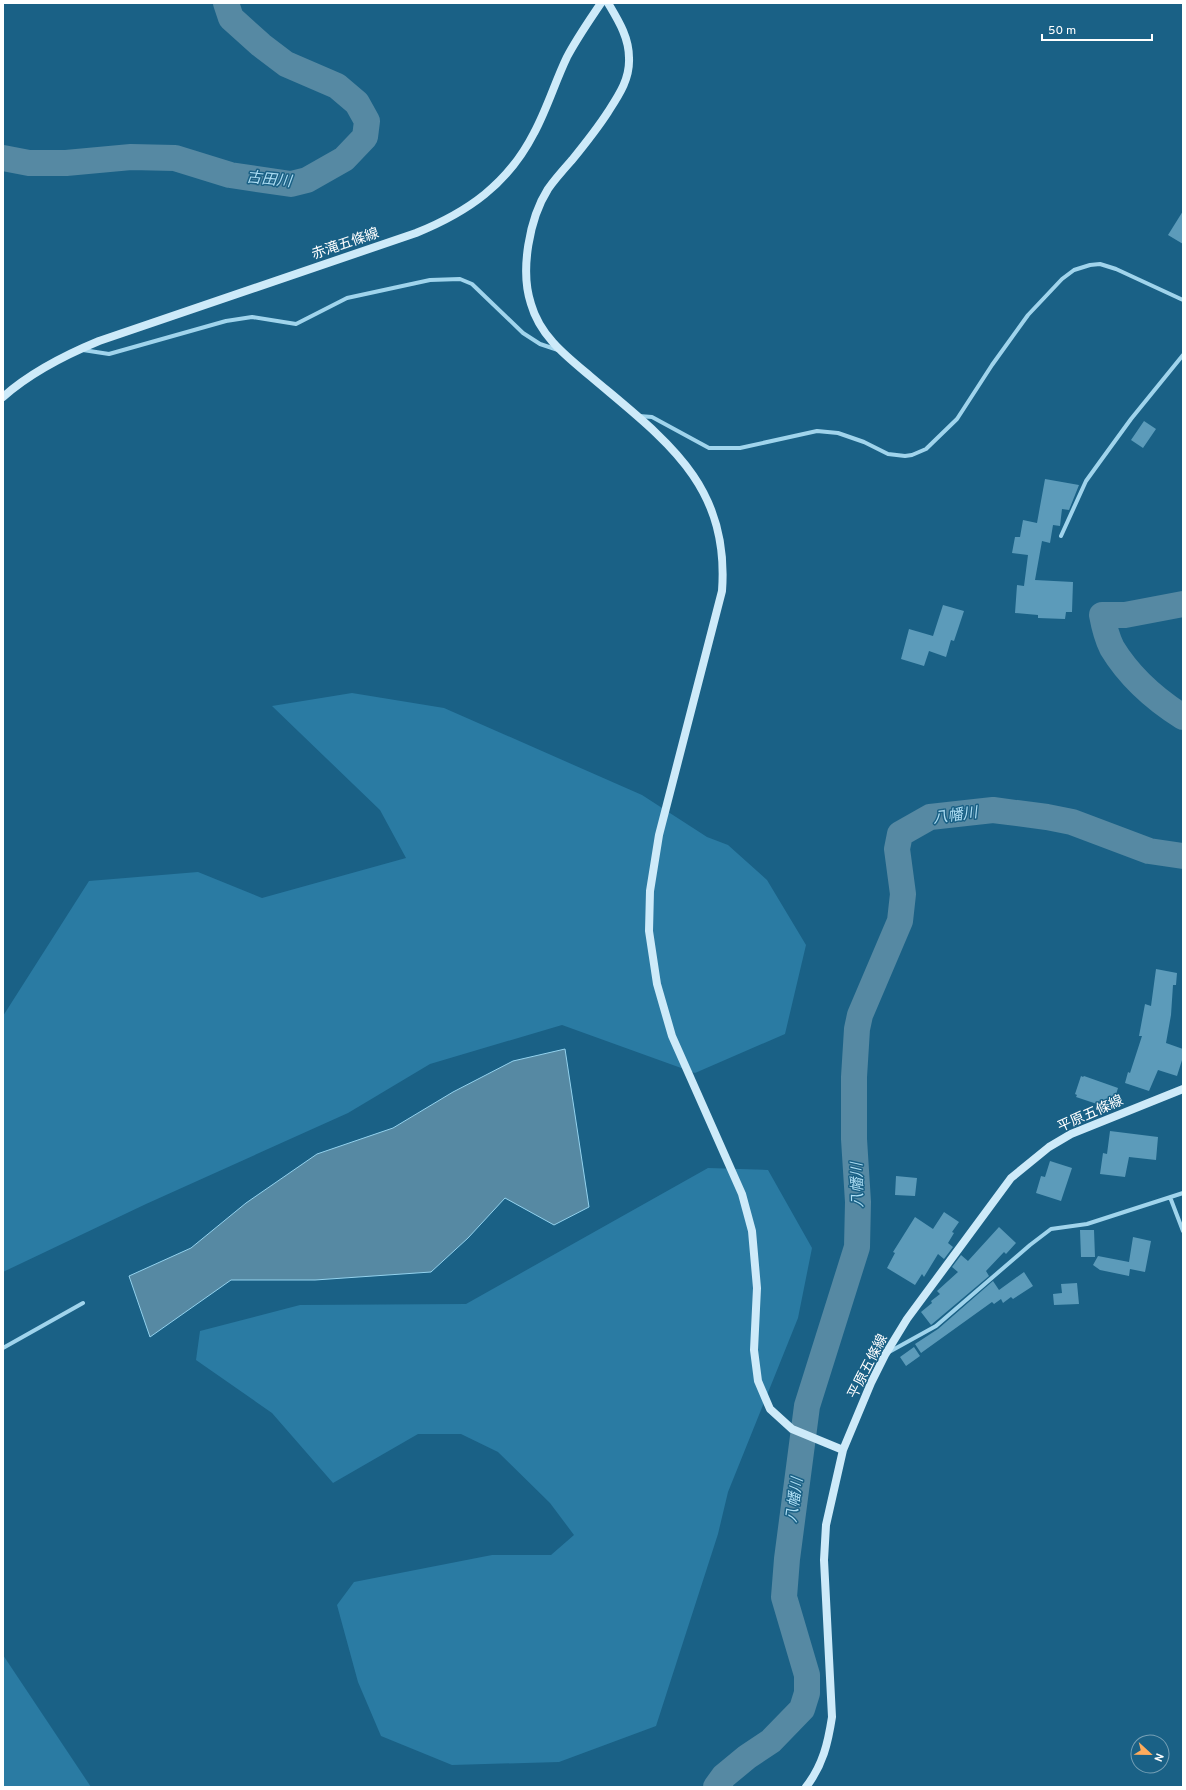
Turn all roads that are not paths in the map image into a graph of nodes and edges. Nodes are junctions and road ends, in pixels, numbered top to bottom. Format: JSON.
{"nodes":[{"id":1,"x":601,"y":3,"type":"edge"},
{"id":2,"x":608,"y":3,"type":"edge"},
{"id":3,"x":1183,"y":300,"type":"edge"},
{"id":4,"x":79,"y":349,"type":"junction"},
{"id":5,"x":560,"y":351,"type":"junction"},
{"id":6,"x":1183,"y":355,"type":"edge"},
{"id":7,"x":3,"y":397,"type":"edge"},
{"id":8,"x":637,"y":416,"type":"junction"},
{"id":9,"x":1061,"y":536,"type":"dead end"},
{"id":10,"x":1183,"y":1089,"type":"edge"},
{"id":11,"x":1183,"y":1193,"type":"edge"},
{"id":12,"x":1170,"y":1197,"type":"junction"},
{"id":13,"x":1183,"y":1231,"type":"edge"},
{"id":14,"x":83,"y":1303,"type":"dead end"},
{"id":15,"x":3,"y":1348,"type":"edge"},
{"id":16,"x":885,"y":1355,"type":"junction"},
{"id":17,"x":843,"y":1450,"type":"junction"},
{"id":18,"x":806,"y":1787,"type":"edge"}],
"edges":[{"from":1,"to":4,"type":"street","name":"赤滝五條線"},
{"from":2,"to":5,"type":"street"},
{"from":3,"to":8,"type":"street"},
{"from":4,"to":5,"type":"street"},
{"from":4,"to":7,"type":"street","name":"赤滝五條線"},
{"from":5,"to":8,"type":"street"},
{"from":6,"to":9,"type":"street"},
{"from":8,"to":17,"type":"street"},
{"from":10,"to":16,"type":"street","name":"平原五條線"},
{"from":11,"to":12,"type":"street"},
{"from":12,"to":13,"type":"street"},
{"from":12,"to":16,"type":"street"},
{"from":14,"to":15,"type":"street"},
{"from":16,"to":17,"type":"street","name":"平原五條線"},
{"from":17,"to":18,"type":"street","name":"平原五條線"}]}
